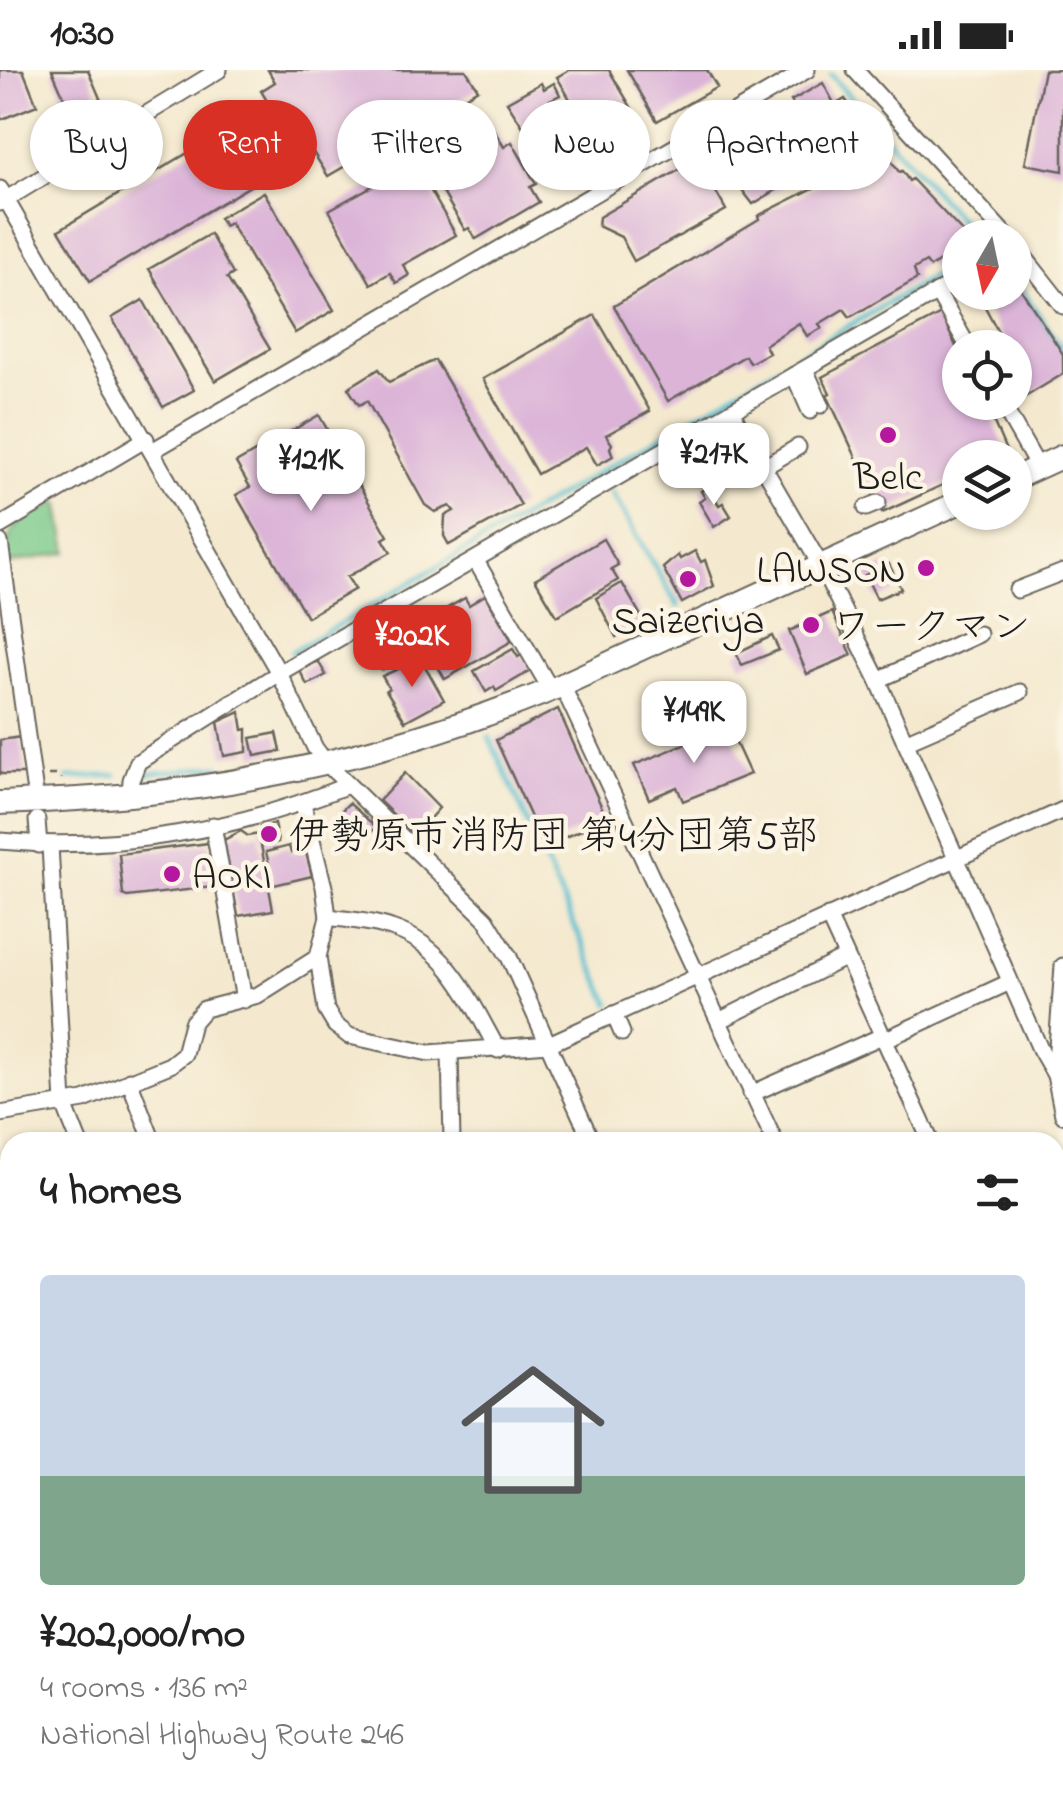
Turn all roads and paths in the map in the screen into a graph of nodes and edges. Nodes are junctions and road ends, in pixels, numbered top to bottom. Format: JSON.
{"nodes":[{"id":1,"x":219,"y":70,"type":"edge"},
{"id":2,"x":807,"y":70,"type":"edge"},
{"id":3,"x":855,"y":70,"type":"edge"},
{"id":4,"x":2,"y":197,"type":"edge"},
{"id":5,"x":992,"y":220,"type":"edge"},
{"id":6,"x":1032,"y":267,"type":"edge"},
{"id":7,"x":942,"y":289,"type":"edge"},
{"id":8,"x":937,"y":292,"type":"junction"},
{"id":9,"x":1063,"y":306,"type":"edge"},
{"id":10,"x":959,"y":330,"type":"edge"},
{"id":11,"x":799,"y":372,"type":"junction"},
{"id":12,"x":816,"y":408,"type":"dead end"},
{"id":13,"x":731,"y":411,"type":"junction"},
{"id":14,"x":1011,"y":420,"type":"edge"},
{"id":15,"x":149,"y":445,"type":"junction"},
{"id":16,"x":800,"y":452,"type":"dead end"},
{"id":17,"x":1063,"y":456,"type":"edge"},
{"id":18,"x":1038,"y":467,"type":"junction"},
{"id":19,"x":1032,"y":470,"type":"edge"},
{"id":20,"x":766,"y":471,"type":"junction"},
{"id":21,"x":942,"y":510,"type":"edge"},
{"id":22,"x":0,"y":526,"type":"edge"},
{"id":23,"x":0,"y":542,"type":"edge"},
{"id":24,"x":476,"y":561,"type":"junction"},
{"id":25,"x":821,"y":566,"type":"junction"},
{"id":26,"x":1063,"y":572,"type":"edge"},
{"id":27,"x":1016,"y":590,"type":"dead end"},
{"id":28,"x":978,"y":634,"type":"dead end"},
{"id":29,"x":279,"y":673,"type":"junction"},
{"id":30,"x":878,"y":680,"type":"junction"},
{"id":31,"x":556,"y":687,"type":"junction"},
{"id":32,"x":1020,"y":692,"type":"dead end"},
{"id":33,"x":905,"y":742,"type":"junction"},
{"id":34,"x":326,"y":763,"type":"junction"},
{"id":35,"x":34,"y":781,"type":"joint"},
{"id":36,"x":62,"y":786,"type":"dead end"},
{"id":37,"x":348,"y":786,"type":"junction"},
{"id":38,"x":130,"y":795,"type":"junction"},
{"id":39,"x":0,"y":804,"type":"edge"},
{"id":40,"x":303,"y":804,"type":"junction"},
{"id":41,"x":1063,"y":810,"type":"edge"},
{"id":42,"x":37,"y":820,"type":"dead end"},
{"id":43,"x":213,"y":825,"type":"junction"},
{"id":44,"x":0,"y":842,"type":"edge"},
{"id":45,"x":44,"y":845,"type":"junction"},
{"id":46,"x":954,"y":858,"type":"junction"},
{"id":47,"x":828,"y":916,"type":"junction"},
{"id":48,"x":328,"y":917,"type":"junction"},
{"id":49,"x":318,"y":957,"type":"junction"},
{"id":50,"x":846,"y":958,"type":"junction"},
{"id":51,"x":1063,"y":966,"type":"edge"},
{"id":52,"x":696,"y":975,"type":"junction"},
{"id":53,"x":1010,"y":982,"type":"junction"},
{"id":54,"x":244,"y":1000,"type":"junction"},
{"id":55,"x":614,"y":1014,"type":"junction"},
{"id":56,"x":719,"y":1021,"type":"junction"},
{"id":57,"x":622,"y":1034,"type":"dead end"},
{"id":58,"x":883,"y":1038,"type":"junction"},
{"id":59,"x":550,"y":1044,"type":"junction"},
{"id":60,"x":498,"y":1050,"type":"junction"},
{"id":61,"x":450,"y":1051,"type":"junction"},
{"id":62,"x":1059,"y":1076,"type":"edge"},
{"id":63,"x":129,"y":1080,"type":"junction"},
{"id":64,"x":751,"y":1094,"type":"junction"},
{"id":65,"x":64,"y":1104,"type":"junction"},
{"id":66,"x":0,"y":1114,"type":"edge"},
{"id":67,"x":1063,"y":1115,"type":"edge"},
{"id":68,"x":75,"y":1132,"type":"edge"},
{"id":69,"x":149,"y":1132,"type":"edge"},
{"id":70,"x":452,"y":1132,"type":"edge"},
{"id":71,"x":588,"y":1132,"type":"edge"},
{"id":72,"x":770,"y":1132,"type":"edge"},
{"id":73,"x":925,"y":1132,"type":"edge"}],
"edges":[{"from":1,"to":4,"type":"street"},
{"from":2,"to":15,"type":"street"},
{"from":3,"to":5,"type":"street"},
{"from":4,"to":15,"type":"street"},
{"from":6,"to":9,"type":"street"},
{"from":7,"to":8,"type":"street"},
{"from":8,"to":10,"type":"street"},
{"from":8,"to":11,"type":"street"},
{"from":11,"to":12,"type":"street"},
{"from":11,"to":13,"type":"street"},
{"from":13,"to":20,"type":"street"},
{"from":13,"to":24,"type":"street"},
{"from":14,"to":18,"type":"street"},
{"from":15,"to":22,"type":"street"},
{"from":15,"to":29,"type":"street"},
{"from":16,"to":20,"type":"street"},
{"from":17,"to":18,"type":"highway"},
{"from":18,"to":19,"type":"highway"},
{"from":20,"to":25,"type":"street"},
{"from":21,"to":25,"type":"highway"},
{"from":23,"to":35,"type":"street"},
{"from":24,"to":29,"type":"street"},
{"from":24,"to":31,"type":"street"},
{"from":25,"to":30,"type":"street"},
{"from":25,"to":31,"type":"highway"},
{"from":26,"to":27,"type":"street"},
{"from":28,"to":30,"type":"street"},
{"from":29,"to":34,"type":"street"},
{"from":29,"to":38,"type":"street"},
{"from":30,"to":33,"type":"street"},
{"from":31,"to":34,"type":"highway"},
{"from":31,"to":52,"type":"street"},
{"from":32,"to":33,"type":"street"},
{"from":33,"to":46,"type":"street"},
{"from":34,"to":37,"type":"street"},
{"from":34,"to":38,"type":"highway"},
{"from":35,"to":36,"type":"path"},
{"from":37,"to":40,"type":"street"},
{"from":37,"to":59,"type":"street"},
{"from":38,"to":39,"type":"highway"},
{"from":40,"to":43,"type":"street"},
{"from":40,"to":48,"type":"street"},
{"from":41,"to":46,"type":"street"},
{"from":42,"to":45,"type":"street"},
{"from":43,"to":45,"type":"street"},
{"from":43,"to":54,"type":"street"},
{"from":44,"to":45,"type":"street"},
{"from":45,"to":65,"type":"street"},
{"from":46,"to":47,"type":"street"},
{"from":46,"to":53,"type":"street"},
{"from":47,"to":50,"type":"street"},
{"from":47,"to":52,"type":"street"},
{"from":48,"to":49,"type":"street"},
{"from":48,"to":60,"type":"street"},
{"from":49,"to":54,"type":"street"},
{"from":49,"to":61,"type":"street"},
{"from":50,"to":56,"type":"street"},
{"from":50,"to":58,"type":"street"},
{"from":51,"to":62,"type":"street"},
{"from":52,"to":55,"type":"street"},
{"from":52,"to":56,"type":"street"},
{"from":53,"to":58,"type":"street"},
{"from":53,"to":62,"type":"street"},
{"from":54,"to":63,"type":"street"},
{"from":55,"to":57,"type":"street"},
{"from":55,"to":59,"type":"street"},
{"from":56,"to":64,"type":"street"},
{"from":58,"to":64,"type":"street"},
{"from":58,"to":73,"type":"street"},
{"from":59,"to":60,"type":"street"},
{"from":59,"to":71,"type":"street"},
{"from":60,"to":61,"type":"street"},
{"from":61,"to":70,"type":"street"},
{"from":62,"to":67,"type":"street"},
{"from":63,"to":65,"type":"street"},
{"from":63,"to":69,"type":"street"},
{"from":64,"to":72,"type":"street"},
{"from":65,"to":66,"type":"street"},
{"from":65,"to":68,"type":"street"}]}
